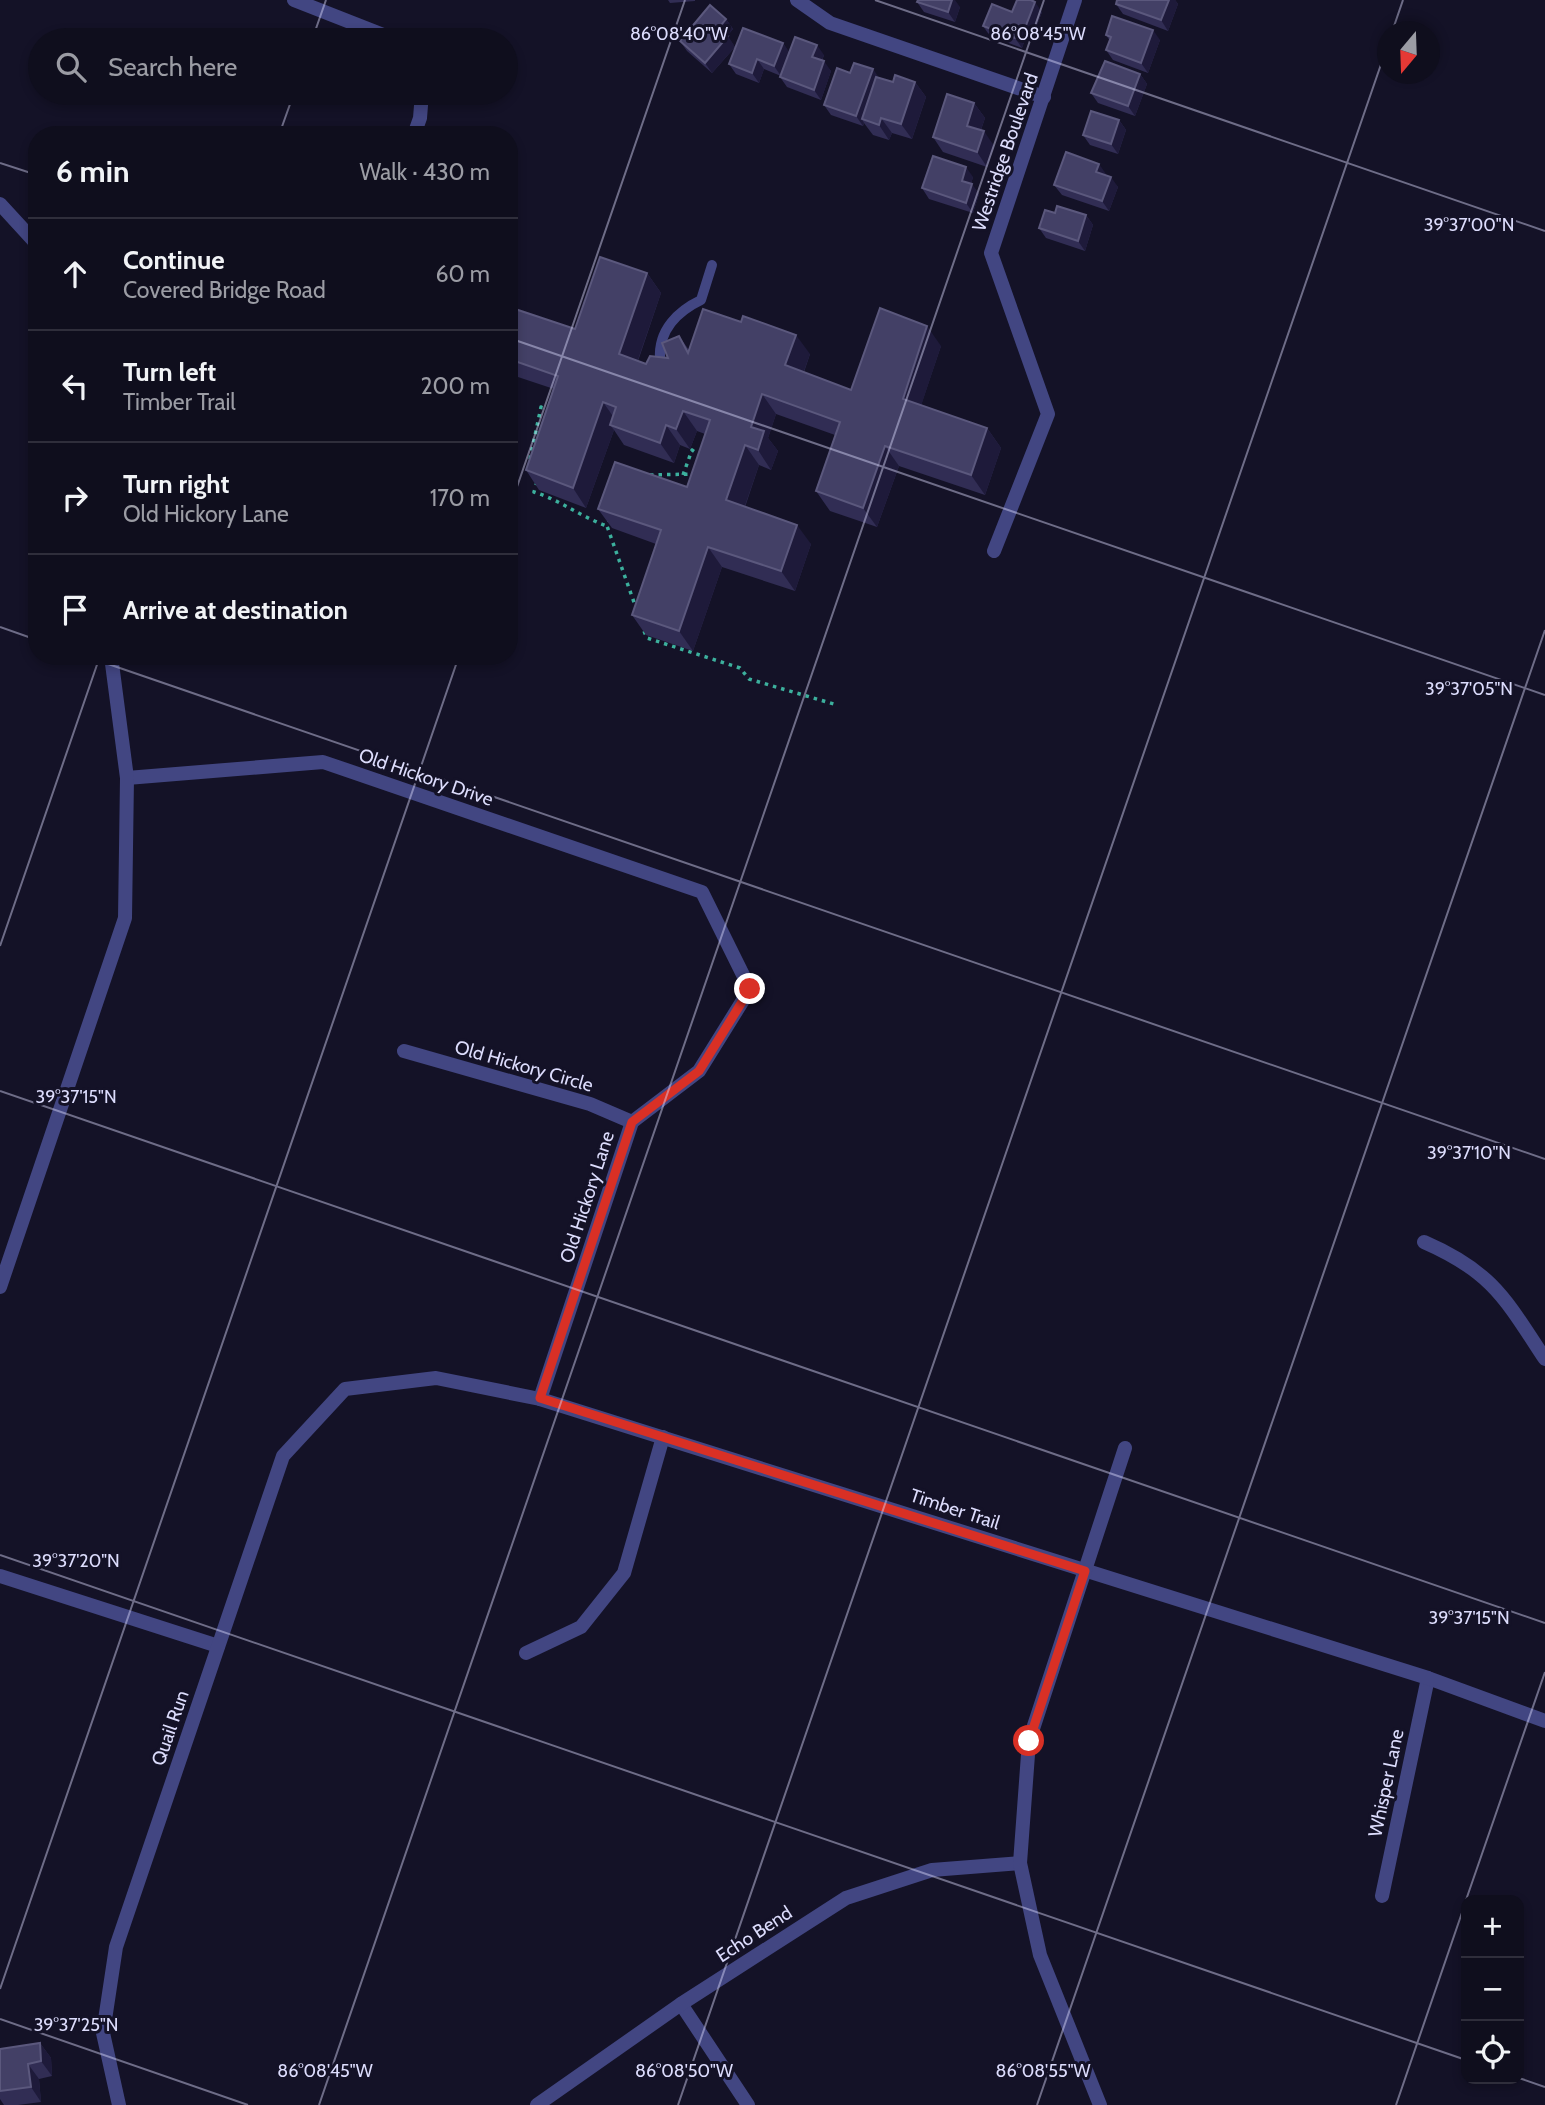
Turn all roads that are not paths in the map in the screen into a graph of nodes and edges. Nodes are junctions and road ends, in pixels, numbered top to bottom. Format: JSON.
{"nodes":[{"id":1,"x":294,"y":0,"type":"edge"},
{"id":2,"x":797,"y":0,"type":"edge"},
{"id":3,"x":1075,"y":0,"type":"edge"},
{"id":4,"x":365,"y":28,"type":"edge"},
{"id":5,"x":1044,"y":97,"type":"junction"},
{"id":6,"x":421,"y":105,"type":"edge"},
{"id":7,"x":417,"y":126,"type":"edge"},
{"id":8,"x":0,"y":204,"type":"edge"},
{"id":9,"x":28,"y":234,"type":"edge"},
{"id":10,"x":712,"y":265,"type":"dead end"},
{"id":11,"x":680,"y":371,"type":"edge"},
{"id":12,"x":994,"y":551,"type":"dead end"},
{"id":13,"x":112,"y":665,"type":"edge"},
{"id":14,"x":127,"y":778,"type":"junction"},
{"id":15,"x":702,"y":892,"type":"joint"},
{"id":16,"x":404,"y":1051,"type":"dead end"},
{"id":17,"x":632,"y":1122,"type":"junction"},
{"id":18,"x":1424,"y":1242,"type":"dead end"},
{"id":19,"x":4,"y":1259,"type":"edge"},
{"id":20,"x":0,"y":1287,"type":"edge"},
{"id":21,"x":1545,"y":1359,"type":"edge"},
{"id":22,"x":345,"y":1389,"type":"joint"},
{"id":23,"x":540,"y":1398,"type":"junction"},
{"id":24,"x":663,"y":1437,"type":"junction"},
{"id":25,"x":1125,"y":1448,"type":"dead end"},
{"id":26,"x":1085,"y":1571,"type":"junction"},
{"id":27,"x":0,"y":1576,"type":"edge"},
{"id":28,"x":218,"y":1646,"type":"junction"},
{"id":29,"x":526,"y":1653,"type":"dead end"},
{"id":30,"x":1427,"y":1678,"type":"junction"},
{"id":31,"x":1545,"y":1721,"type":"edge"},
{"id":32,"x":1020,"y":1863,"type":"junction"},
{"id":33,"x":1382,"y":1896,"type":"dead end"},
{"id":34,"x":681,"y":2004,"type":"junction"},
{"id":35,"x":119,"y":2105,"type":"edge"},
{"id":36,"x":537,"y":2105,"type":"edge"},
{"id":37,"x":748,"y":2105,"type":"edge"},
{"id":38,"x":1100,"y":2105,"type":"edge"}],
"edges":[{"from":1,"to":4,"type":"street"},
{"from":2,"to":5,"type":"street"},
{"from":3,"to":5,"type":"street","name":"Westridge Boulevard"},
{"from":5,"to":12,"type":"street","name":"Westridge Boulevard"},
{"from":6,"to":7,"type":"street"},
{"from":8,"to":9,"type":"street"},
{"from":10,"to":11,"type":"lane"},
{"from":13,"to":14,"type":"street"},
{"from":14,"to":15,"type":"street","name":"Old Hickory Drive"},
{"from":14,"to":19,"type":"street"},
{"from":15,"to":17,"type":"street","name":"Old Hickory Lane"},
{"from":16,"to":17,"type":"street","name":"Old Hickory Circle"},
{"from":17,"to":23,"type":"street","name":"Old Hickory Lane"},
{"from":18,"to":21,"type":"street"},
{"from":19,"to":20,"type":"street"},
{"from":22,"to":23,"type":"street","name":"Timber Trail"},
{"from":22,"to":28,"type":"street","name":"Quail Run"},
{"from":23,"to":24,"type":"street","name":"Timber Trail"},
{"from":24,"to":26,"type":"street","name":"Timber Trail"},
{"from":24,"to":29,"type":"street"},
{"from":25,"to":26,"type":"street"},
{"from":26,"to":30,"type":"street","name":"Timber Trail"},
{"from":26,"to":32,"type":"street"},
{"from":27,"to":28,"type":"street"},
{"from":28,"to":35,"type":"street","name":"Quail Run"},
{"from":30,"to":31,"type":"street","name":"Timber Trail"},
{"from":30,"to":33,"type":"street","name":"Whisper Lane"},
{"from":32,"to":34,"type":"street","name":"Echo Bend"},
{"from":32,"to":38,"type":"street"},
{"from":34,"to":36,"type":"street","name":"Echo Bend"},
{"from":34,"to":37,"type":"street"}]}
